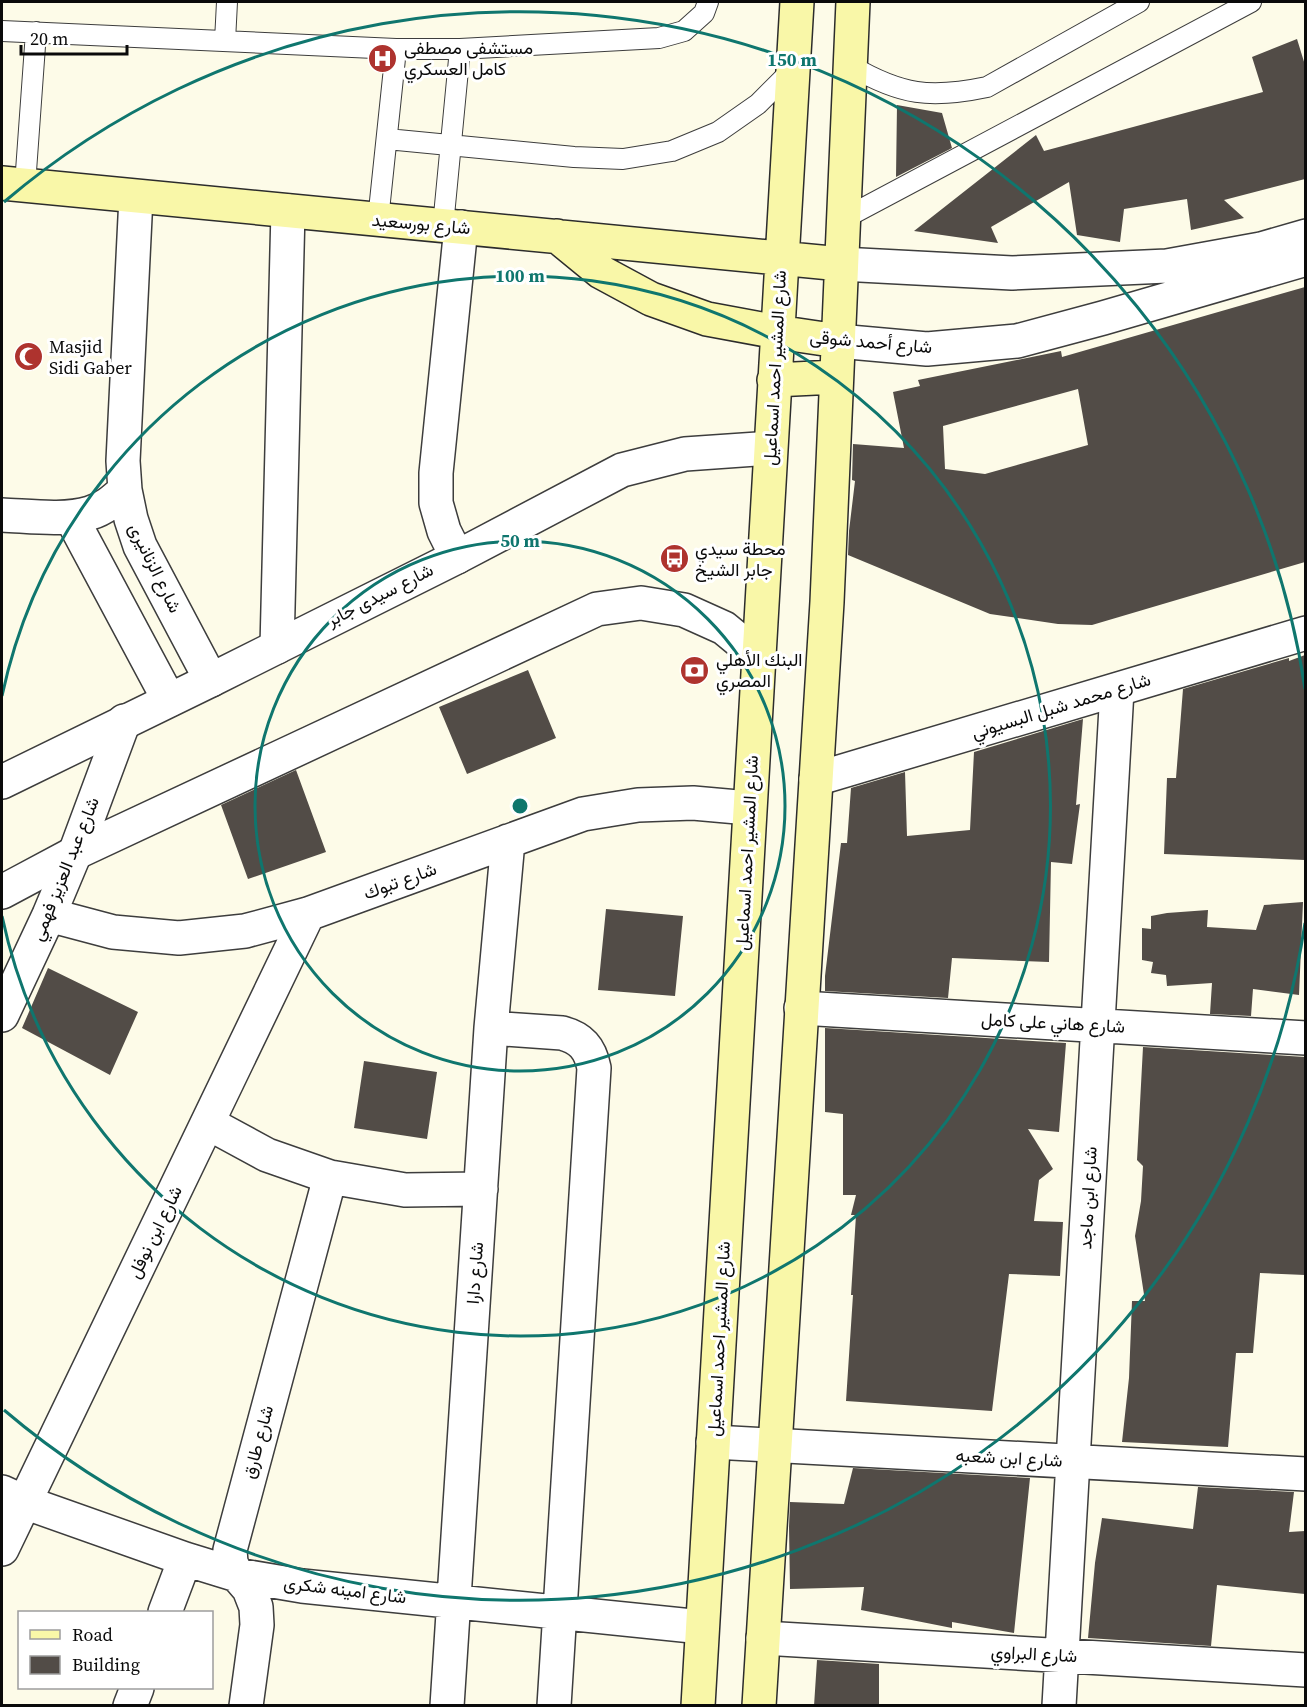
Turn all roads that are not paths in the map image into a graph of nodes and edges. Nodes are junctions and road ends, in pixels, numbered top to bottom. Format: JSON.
{"nodes":[{"id":1,"x":227,"y":2,"type":"edge"},
{"id":2,"x":708,"y":2,"type":"edge"},
{"id":3,"x":797,"y":2,"type":"edge"},
{"id":4,"x":853,"y":2,"type":"edge"},
{"id":5,"x":1139,"y":2,"type":"edge"},
{"id":6,"x":1251,"y":2,"type":"edge"},
{"id":7,"x":2,"y":31,"type":"edge"},
{"id":8,"x":36,"y":32,"type":"junction"},
{"id":9,"x":225,"y":41,"type":"junction"},
{"id":10,"x":396,"y":49,"type":"junction"},
{"id":11,"x":460,"y":49,"type":"junction"},
{"id":12,"x":850,"y":66,"type":"junction"},
{"id":13,"x":793,"y":69,"type":"junction"},
{"id":14,"x":387,"y":139,"type":"junction"},
{"id":15,"x":450,"y":145,"type":"junction"},
{"id":16,"x":13,"y":184,"type":"edge"},
{"id":17,"x":136,"y":196,"type":"junction"},
{"id":18,"x":288,"y":211,"type":"junction"},
{"id":19,"x":843,"y":219,"type":"junction"},
{"id":20,"x":378,"y":220,"type":"junction"},
{"id":21,"x":452,"y":227,"type":"junction"},
{"id":22,"x":557,"y":236,"type":"junction"},
{"id":23,"x":1305,"y":236,"type":"edge"},
{"id":24,"x":781,"y":258,"type":"junction"},
{"id":25,"x":1305,"y":259,"type":"edge"},
{"id":26,"x":842,"y":264,"type":"junction"},
{"id":27,"x":777,"y":332,"type":"junction"},
{"id":28,"x":838,"y":341,"type":"junction"},
{"id":29,"x":836,"y":376,"type":"junction"},
{"id":30,"x":774,"y":380,"type":"junction"},
{"id":31,"x":770,"y":448,"type":"junction"},
{"id":32,"x":125,"y":490,"type":"junction"},
{"id":33,"x":2,"y":515,"type":"edge"},
{"id":34,"x":71,"y":517,"type":"junction"},
{"id":35,"x":457,"y":557,"type":"junction"},
{"id":36,"x":1305,"y":633,"type":"edge"},
{"id":37,"x":278,"y":647,"type":"junction"},
{"id":38,"x":758,"y":656,"type":"junction"},
{"id":39,"x":212,"y":680,"type":"junction"},
{"id":40,"x":1117,"y":690,"type":"junction"},
{"id":41,"x":169,"y":700,"type":"junction"},
{"id":42,"x":124,"y":722,"type":"junction"},
{"id":43,"x":816,"y":779,"type":"junction"},
{"id":44,"x":2,"y":782,"type":"edge"},
{"id":45,"x":749,"y":808,"type":"junction"},
{"id":46,"x":508,"y":841,"type":"junction"},
{"id":47,"x":75,"y":853,"type":"junction"},
{"id":48,"x":2,"y":892,"type":"edge"},
{"id":49,"x":308,"y":914,"type":"junction"},
{"id":50,"x":49,"y":915,"type":"junction"},
{"id":51,"x":801,"y":1008,"type":"junction"},
{"id":52,"x":2,"y":1015,"type":"edge"},
{"id":53,"x":1098,"y":1026,"type":"junction"},
{"id":54,"x":491,"y":1028,"type":"junction"},
{"id":55,"x":1305,"y":1038,"type":"edge"},
{"id":56,"x":208,"y":1123,"type":"junction"},
{"id":57,"x":330,"y":1177,"type":"junction"},
{"id":58,"x":481,"y":1189,"type":"junction"},
{"id":59,"x":712,"y":1442,"type":"junction"},
{"id":60,"x":775,"y":1446,"type":"junction"},
{"id":61,"x":1072,"y":1462,"type":"junction"},
{"id":62,"x":1305,"y":1474,"type":"edge"},
{"id":63,"x":13,"y":1497,"type":"edge"},
{"id":64,"x":2,"y":1549,"type":"edge"},
{"id":65,"x":185,"y":1559,"type":"junction"},
{"id":66,"x":237,"y":1575,"type":"junction"},
{"id":67,"x":454,"y":1602,"type":"junction"},
{"id":68,"x":165,"y":1611,"type":"edge"},
{"id":69,"x":560,"y":1612,"type":"junction"},
{"id":70,"x":702,"y":1627,"type":"junction"},
{"id":71,"x":763,"y":1638,"type":"junction"},
{"id":72,"x":1061,"y":1656,"type":"junction"},
{"id":73,"x":1305,"y":1670,"type":"edge"},
{"id":74,"x":137,"y":1689,"type":"edge"},
{"id":75,"x":130,"y":1706,"type":"edge"},
{"id":76,"x":246,"y":1706,"type":"edge"},
{"id":77,"x":447,"y":1706,"type":"edge"},
{"id":78,"x":554,"y":1706,"type":"edge"},
{"id":79,"x":698,"y":1706,"type":"edge"},
{"id":80,"x":759,"y":1706,"type":"edge"},
{"id":81,"x":1059,"y":1706,"type":"edge"}],
"edges":[{"from":1,"to":9,"type":"lane"},
{"from":2,"to":11,"type":"lane"},
{"from":3,"to":13,"type":"main road","name":"شارع المشير احمد اسماعيل"},
{"from":4,"to":12,"type":"main road"},
{"from":5,"to":12,"type":"lane"},
{"from":6,"to":19,"type":"lane"},
{"from":7,"to":8,"type":"lane"},
{"from":8,"to":9,"type":"lane"},
{"from":8,"to":16,"type":"lane"},
{"from":9,"to":10,"type":"lane"},
{"from":10,"to":11,"type":"lane"},
{"from":10,"to":14,"type":"lane"},
{"from":11,"to":15,"type":"lane"},
{"from":12,"to":19,"type":"main road"},
{"from":13,"to":15,"type":"lane"},
{"from":13,"to":24,"type":"main road","name":"شارع المشير احمد اسماعيل"},
{"from":14,"to":15,"type":"lane"},
{"from":14,"to":20,"type":"lane"},
{"from":15,"to":21,"type":"lane"},
{"from":16,"to":17,"type":"main road","name":"شارع بورسعيد"},
{"from":17,"to":18,"type":"main road","name":"شارع بورسعيد"},
{"from":17,"to":32,"type":"street","name":"شارع الزنانيرى"},
{"from":18,"to":20,"type":"main road","name":"شارع بورسعيد"},
{"from":18,"to":37,"type":"street"},
{"from":19,"to":26,"type":"main road"},
{"from":20,"to":21,"type":"main road","name":"شارع بورسعيد"},
{"from":21,"to":22,"type":"main road","name":"شارع بورسعيد"},
{"from":21,"to":35,"type":"street"},
{"from":22,"to":24,"type":"main road","name":"شارع بورسعيد"},
{"from":22,"to":27,"type":"main road","name":"شارع أحمد شوقى"},
{"from":23,"to":26,"type":"street"},
{"from":24,"to":26,"type":"main road","name":"شارع بورسعيد"},
{"from":24,"to":27,"type":"main road","name":"شارع المشير احمد اسماعيل"},
{"from":25,"to":28,"type":"street","name":"شارع أحمد شوقى"},
{"from":26,"to":28,"type":"main road"},
{"from":27,"to":28,"type":"main road","name":"شارع أحمد شوقى"},
{"from":27,"to":30,"type":"main road","name":"شارع المشير احمد اسماعيل"},
{"from":28,"to":29,"type":"main road"},
{"from":29,"to":30,"type":"main road"},
{"from":29,"to":43,"type":"main road"},
{"from":30,"to":31,"type":"main road","name":"شارع المشير احمد اسماعيل"},
{"from":31,"to":35,"type":"street","name":"شارع سيدى جابر"},
{"from":31,"to":38,"type":"main road","name":"شارع المشير احمد اسماعيل"},
{"from":32,"to":34,"type":"street"},
{"from":32,"to":39,"type":"street","name":"شارع الزنانيرى"},
{"from":33,"to":34,"type":"street"},
{"from":34,"to":41,"type":"street"},
{"from":35,"to":37,"type":"street","name":"شارع سيدى جابر"},
{"from":36,"to":40,"type":"street","name":"شارع محمد شبل البسيوني"},
{"from":37,"to":39,"type":"street","name":"شارع سيدى جابر"},
{"from":38,"to":45,"type":"main road","name":"شارع المشير احمد اسماعيل"},
{"from":38,"to":47,"type":"street"},
{"from":39,"to":41,"type":"street","name":"شارع سيدى جابر"},
{"from":40,"to":43,"type":"street","name":"شارع محمد شبل البسيوني"},
{"from":40,"to":53,"type":"street","name":"شارع ابن ماجد"},
{"from":41,"to":42,"type":"street","name":"شارع سيدى جابر"},
{"from":42,"to":44,"type":"street","name":"شارع سيدى جابر"},
{"from":42,"to":47,"type":"street","name":"شارع عبد العزيز فهمي"},
{"from":43,"to":51,"type":"main road"},
{"from":45,"to":46,"type":"street","name":"شارع تبوك"},
{"from":45,"to":59,"type":"main road","name":"شارع المشير احمد اسماعيل"},
{"from":46,"to":49,"type":"street","name":"شارع تبوك"},
{"from":46,"to":54,"type":"street","name":"شارع دارا"},
{"from":47,"to":48,"type":"street"},
{"from":47,"to":50,"type":"street","name":"شارع عبد العزيز فهمي"},
{"from":49,"to":50,"type":"street","name":"شارع تبوك"},
{"from":49,"to":56,"type":"street","name":"شارع ابن نوفل"},
{"from":50,"to":52,"type":"street","name":"شارع عبد العزيز فهمي"},
{"from":51,"to":53,"type":"street","name":"شارع هاني على كامل"},
{"from":51,"to":60,"type":"main road"},
{"from":53,"to":55,"type":"street","name":"شارع هاني على كامل"},
{"from":53,"to":61,"type":"street","name":"شارع ابن ماجد"},
{"from":54,"to":58,"type":"street","name":"شارع دارا"},
{"from":54,"to":69,"type":"street"},
{"from":56,"to":57,"type":"street"},
{"from":56,"to":63,"type":"street","name":"شارع ابن نوفل"},
{"from":57,"to":58,"type":"street"},
{"from":57,"to":66,"type":"street","name":"شارع طارق"},
{"from":58,"to":67,"type":"street","name":"شارع دارا"},
{"from":59,"to":60,"type":"street","name":"شارع ابن شعبه"},
{"from":59,"to":70,"type":"main road","name":"شارع المشير احمد اسماعيل"},
{"from":60,"to":61,"type":"street","name":"شارع ابن شعبه"},
{"from":60,"to":71,"type":"main road"},
{"from":61,"to":62,"type":"street","name":"شارع ابن شعبه"},
{"from":61,"to":72,"type":"street","name":"شارع ابن ماجد"},
{"from":63,"to":64,"type":"street","name":"شارع ابن نوفل"},
{"from":63,"to":65,"type":"street","name":"شارع امينه شكرى"},
{"from":65,"to":66,"type":"street","name":"شارع امينه شكرى"},
{"from":65,"to":68,"type":"street"},
{"from":66,"to":67,"type":"street","name":"شارع امينه شكرى"},
{"from":66,"to":76,"type":"street","name":"شارع طارق"},
{"from":67,"to":69,"type":"street","name":"شارع امينه شكرى"},
{"from":67,"to":77,"type":"street","name":"شارع دارا"},
{"from":69,"to":70,"type":"street","name":"شارع امينه شكرى"},
{"from":69,"to":78,"type":"street"},
{"from":70,"to":79,"type":"main road","name":"شارع المشير احمد اسماعيل"},
{"from":71,"to":72,"type":"street","name":"شارع البراوي"},
{"from":71,"to":80,"type":"main road"},
{"from":72,"to":73,"type":"street","name":"شارع البراوي"},
{"from":72,"to":81,"type":"street","name":"شارع ابن ماجد"},
{"from":74,"to":75,"type":"street"}]}
